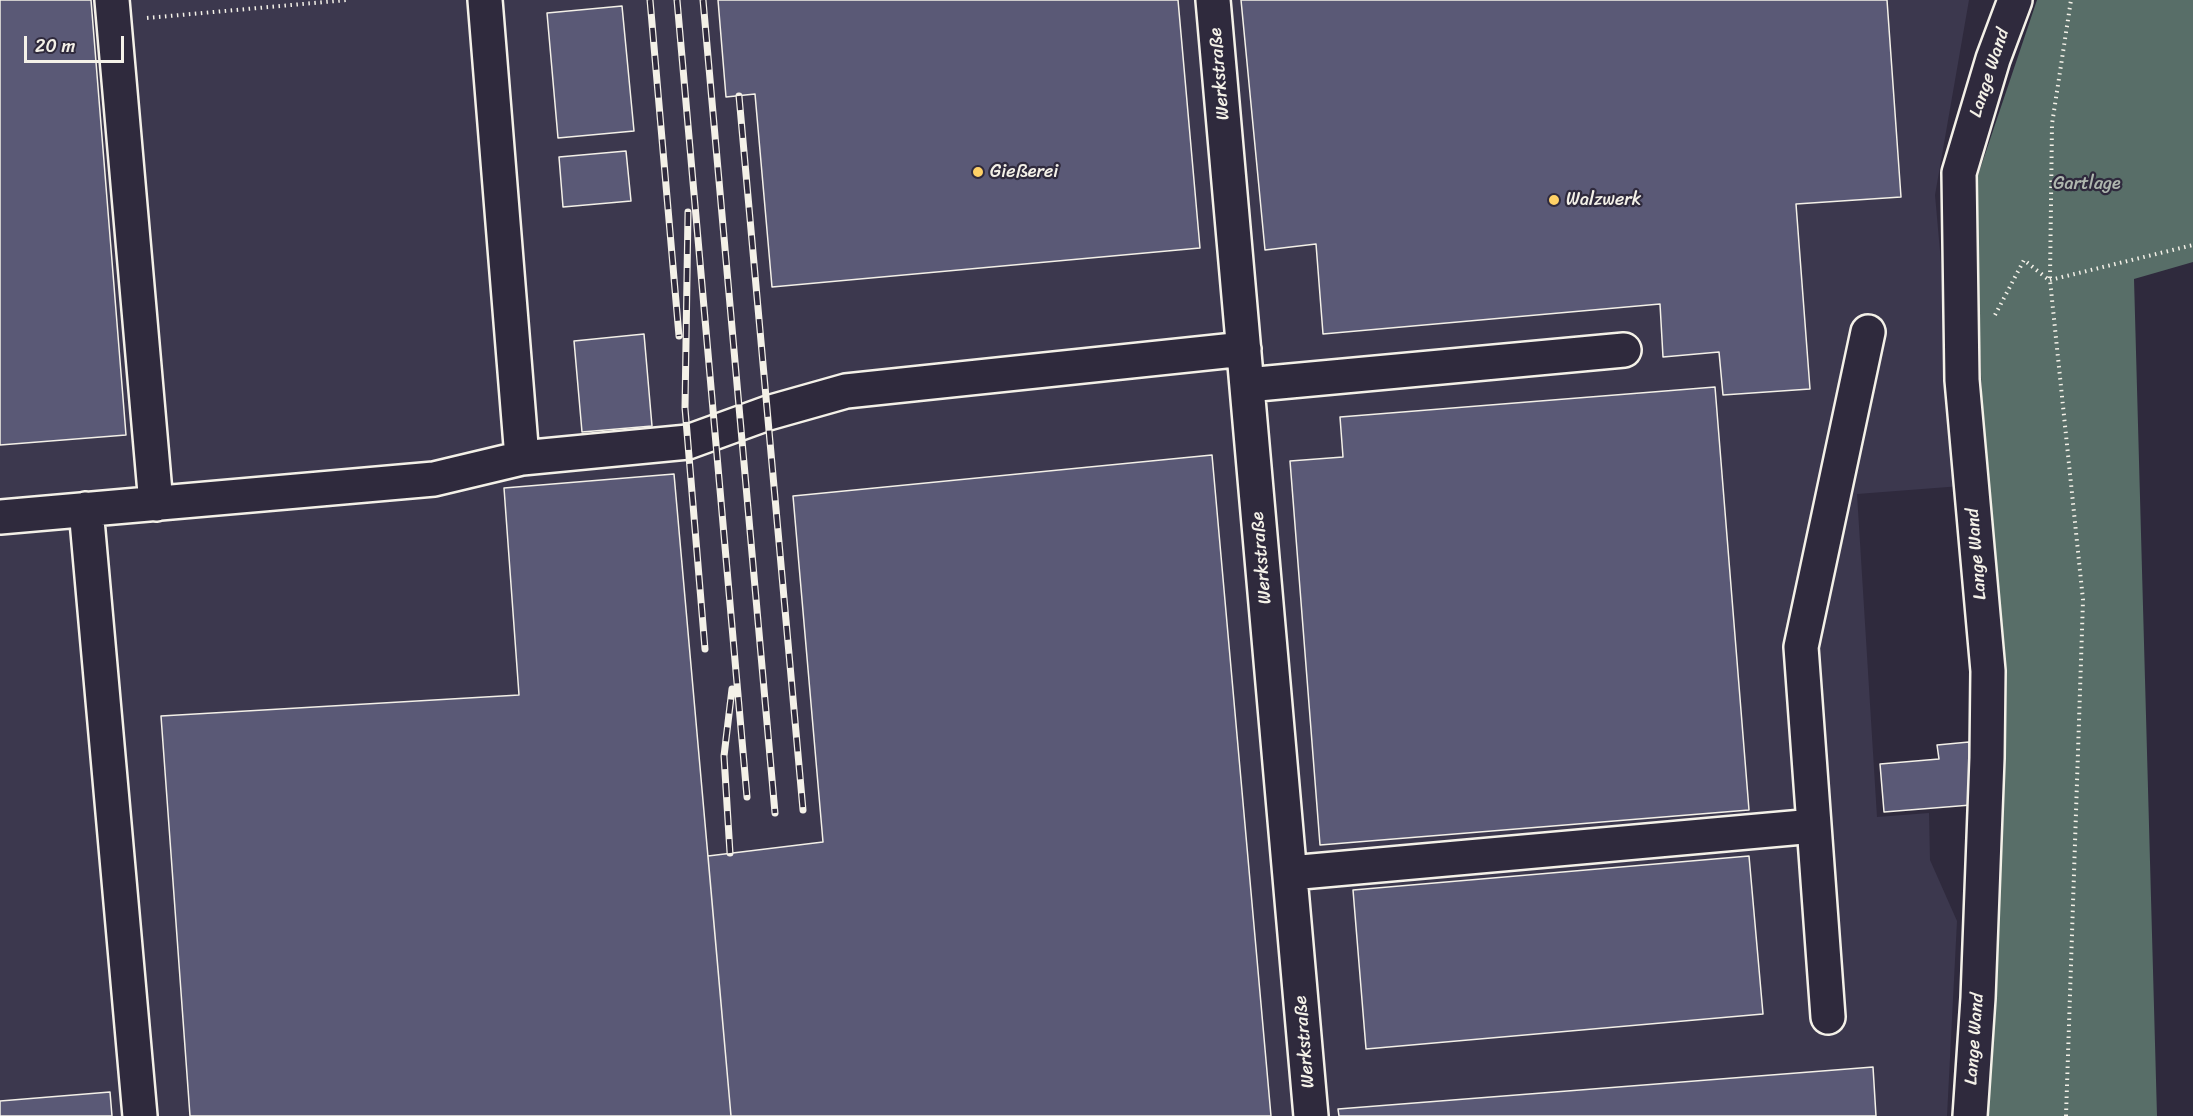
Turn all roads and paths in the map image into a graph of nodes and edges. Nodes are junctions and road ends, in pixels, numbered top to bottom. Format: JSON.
{"nodes":[{"id":1,"x":346,"y":0,"type":"edge"},
{"id":2,"x":485,"y":0,"type":"edge"},
{"id":3,"x":1213,"y":0,"type":"edge"},
{"id":4,"x":2015,"y":0,"type":"edge"},
{"id":5,"x":2071,"y":0,"type":"edge"},
{"id":6,"x":113,"y":11,"type":"edge"},
{"id":7,"x":2193,"y":245,"type":"edge"},
{"id":8,"x":2050,"y":280,"type":"junction"},
{"id":9,"x":1993,"y":320,"type":"dead end"},
{"id":10,"x":1868,"y":332,"type":"dead end"},
{"id":11,"x":1244,"y":349,"type":"junction"},
{"id":12,"x":1624,"y":350,"type":"dead end"},
{"id":13,"x":1246,"y":386,"type":"junction"},
{"id":14,"x":522,"y":458,"type":"junction"},
{"id":15,"x":156,"y":504,"type":"junction"},
{"id":16,"x":86,"y":509,"type":"junction"},
{"id":17,"x":0,"y":517,"type":"edge"},
{"id":18,"x":1814,"y":826,"type":"junction"},
{"id":19,"x":1290,"y":873,"type":"junction"},
{"id":20,"x":1828,"y":1017,"type":"dead end"},
{"id":21,"x":140,"y":1116,"type":"edge"},
{"id":22,"x":1311,"y":1116,"type":"edge"},
{"id":23,"x":1970,"y":1116,"type":"edge"},
{"id":24,"x":2066,"y":1116,"type":"edge"}],
"edges":[{"from":1,"to":6,"type":"path"},
{"from":2,"to":14,"type":"street"},
{"from":3,"to":11,"type":"street","name":"Werkstraße"},
{"from":4,"to":23,"type":"street","name":"Lange Wand"},
{"from":5,"to":8,"type":"path"},
{"from":6,"to":15,"type":"street"},
{"from":7,"to":8,"type":"path"},
{"from":8,"to":9,"type":"path"},
{"from":8,"to":24,"type":"path"},
{"from":10,"to":18,"type":"street"},
{"from":11,"to":13,"type":"street","name":"Werkstraße"},
{"from":11,"to":14,"type":"street"},
{"from":12,"to":13,"type":"street"},
{"from":13,"to":19,"type":"street","name":"Werkstraße"},
{"from":14,"to":15,"type":"street"},
{"from":15,"to":16,"type":"street"},
{"from":16,"to":17,"type":"street"},
{"from":16,"to":21,"type":"street"},
{"from":18,"to":19,"type":"street"},
{"from":18,"to":20,"type":"street"},
{"from":19,"to":22,"type":"street","name":"Werkstraße"}]}
